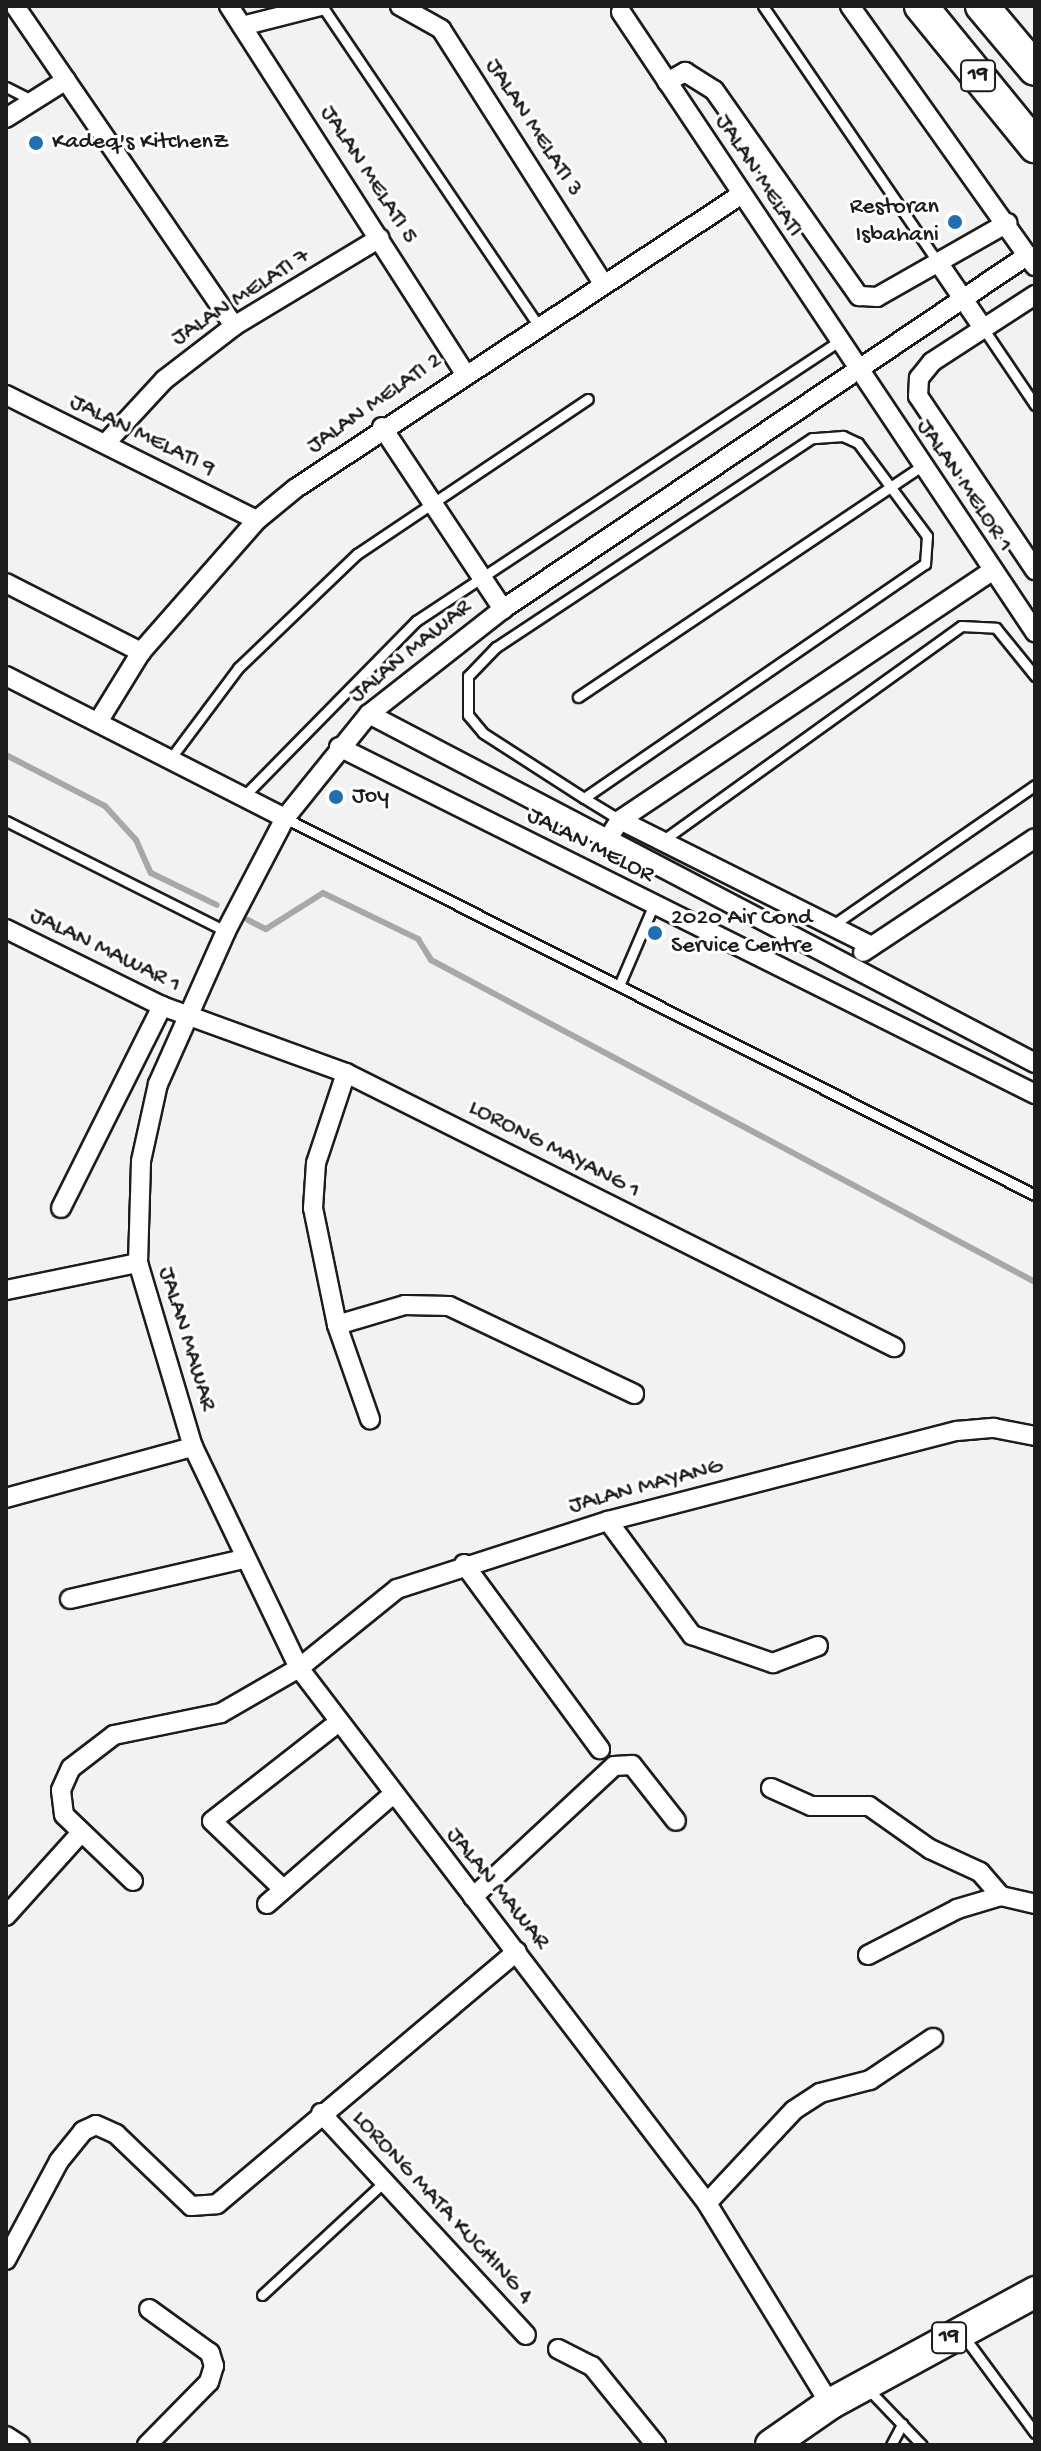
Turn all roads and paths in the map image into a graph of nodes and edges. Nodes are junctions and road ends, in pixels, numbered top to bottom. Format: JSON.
{"nodes":[{"id":1,"x":15,"y":6,"type":"edge"},
{"id":2,"x":229,"y":6,"type":"edge"},
{"id":3,"x":322,"y":6,"type":"edge"},
{"id":4,"x":763,"y":6,"type":"edge"},
{"id":5,"x":850,"y":6,"type":"edge"},
{"id":6,"x":921,"y":6,"type":"edge"},
{"id":7,"x":982,"y":6,"type":"edge"},
{"id":8,"x":406,"y":7,"type":"edge"},
{"id":9,"x":621,"y":12,"type":"dead end"},
{"id":10,"x":242,"y":26,"type":"junction"},
{"id":11,"x":1035,"y":69,"type":"edge"},
{"id":12,"x":66,"y":80,"type":"junction"},
{"id":13,"x":667,"y":82,"type":"junction"},
{"id":14,"x":6,"y":87,"type":"edge"},
{"id":15,"x":34,"y":101,"type":"junction"},
{"id":16,"x":6,"y":118,"type":"edge"},
{"id":17,"x":1035,"y":146,"type":"edge"},
{"id":18,"x":742,"y":194,"type":"junction"},
{"id":19,"x":1007,"y":223,"type":"junction"},
{"id":20,"x":807,"y":227,"type":"junction"},
{"id":21,"x":380,"y":238,"type":"junction"},
{"id":22,"x":777,"y":247,"type":"junction"},
{"id":23,"x":1032,"y":261,"type":"edge"},
{"id":24,"x":940,"y":265,"type":"junction"},
{"id":25,"x":603,"y":283,"type":"junction"},
{"id":26,"x":1035,"y":295,"type":"edge"},
{"id":27,"x":961,"y":297,"type":"junction"},
{"id":28,"x":537,"y":324,"type":"junction"},
{"id":29,"x":234,"y":326,"type":"junction"},
{"id":30,"x":983,"y":328,"type":"junction"},
{"id":31,"x":839,"y":341,"type":"junction"},
{"id":32,"x":855,"y":366,"type":"junction"},
{"id":33,"x":463,"y":371,"type":"junction"},
{"id":34,"x":6,"y":395,"type":"edge"},
{"id":35,"x":588,"y":399,"type":"dead end"},
{"id":36,"x":1035,"y":405,"type":"edge"},
{"id":37,"x":382,"y":427,"type":"junction"},
{"id":38,"x":105,"y":444,"type":"junction"},
{"id":39,"x":922,"y":466,"type":"junction"},
{"id":40,"x":970,"y":474,"type":"junction"},
{"id":41,"x":892,"y":487,"type":"junction"},
{"id":42,"x":941,"y":494,"type":"junction"},
{"id":43,"x":430,"y":502,"type":"junction"},
{"id":44,"x":257,"y":520,"type":"junction"},
{"id":45,"x":1035,"y":570,"type":"edge"},
{"id":46,"x":992,"y":571,"type":"junction"},
{"id":47,"x":478,"y":575,"type":"junction"},
{"id":48,"x":6,"y":583,"type":"edge"},
{"id":49,"x":503,"y":609,"type":"junction"},
{"id":50,"x":1035,"y":632,"type":"edge"},
{"id":51,"x":141,"y":652,"type":"junction"},
{"id":52,"x":6,"y":676,"type":"edge"},
{"id":53,"x":1035,"y":676,"type":"edge"},
{"id":54,"x":578,"y":697,"type":"dead end"},
{"id":55,"x":369,"y":714,"type":"junction"},
{"id":56,"x":98,"y":722,"type":"junction"},
{"id":57,"x":339,"y":747,"type":"junction"},
{"id":58,"x":170,"y":759,"type":"junction"},
{"id":59,"x":1035,"y":785,"type":"edge"},
{"id":60,"x":243,"y":797,"type":"junction"},
{"id":61,"x":584,"y":798,"type":"junction"},
{"id":62,"x":285,"y":818,"type":"junction"},
{"id":63,"x":620,"y":820,"type":"junction"},
{"id":64,"x":6,"y":821,"type":"edge"},
{"id":65,"x":1035,"y":838,"type":"edge"},
{"id":66,"x":608,"y":839,"type":"junction"},
{"id":67,"x":662,"y":841,"type":"junction"},
{"id":68,"x":670,"y":872,"type":"junction"},
{"id":69,"x":654,"y":904,"type":"junction"},
{"id":70,"x":833,"y":925,"type":"junction"},
{"id":71,"x":6,"y":929,"type":"edge"},
{"id":72,"x":226,"y":931,"type":"junction"},
{"id":73,"x":868,"y":944,"type":"junction"},
{"id":74,"x":851,"y":967,"type":"junction"},
{"id":75,"x":621,"y":981,"type":"junction"},
{"id":76,"x":162,"y":1006,"type":"junction"},
{"id":77,"x":184,"y":1015,"type":"junction"},
{"id":78,"x":957,"y":1022,"type":"junction"},
{"id":79,"x":944,"y":1048,"type":"junction"},
{"id":80,"x":1035,"y":1063,"type":"edge"},
{"id":81,"x":132,"y":1071,"type":"junction"},
{"id":82,"x":346,"y":1073,"type":"junction"},
{"id":83,"x":158,"y":1084,"type":"junction"},
{"id":84,"x":1035,"y":1094,"type":"edge"},
{"id":85,"x":1035,"y":1195,"type":"edge"},
{"id":86,"x":61,"y":1208,"type":"dead end"},
{"id":87,"x":138,"y":1263,"type":"junction"},
{"id":88,"x":6,"y":1290,"type":"edge"},
{"id":89,"x":337,"y":1325,"type":"junction"},
{"id":90,"x":894,"y":1347,"type":"dead end"},
{"id":91,"x":634,"y":1394,"type":"dead end"},
{"id":92,"x":370,"y":1419,"type":"dead end"},
{"id":93,"x":1035,"y":1436,"type":"edge"},
{"id":94,"x":193,"y":1447,"type":"junction"},
{"id":95,"x":6,"y":1498,"type":"edge"},
{"id":96,"x":608,"y":1521,"type":"junction"},
{"id":97,"x":243,"y":1559,"type":"junction"},
{"id":98,"x":464,"y":1564,"type":"junction"},
{"id":99,"x":70,"y":1599,"type":"dead end"},
{"id":100,"x":818,"y":1646,"type":"dead end"},
{"id":101,"x":299,"y":1668,"type":"junction"},
{"id":102,"x":336,"y":1724,"type":"junction"},
{"id":103,"x":600,"y":1749,"type":"dead end"},
{"id":104,"x":771,"y":1788,"type":"dead end"},
{"id":105,"x":391,"y":1796,"type":"junction"},
{"id":106,"x":676,"y":1821,"type":"dead end"},
{"id":107,"x":79,"y":1835,"type":"junction"},
{"id":108,"x":133,"y":1881,"type":"dead end"},
{"id":109,"x":283,"y":1889,"type":"junction"},
{"id":110,"x":1001,"y":1896,"type":"junction"},
{"id":111,"x":473,"y":1897,"type":"junction"},
{"id":112,"x":267,"y":1904,"type":"dead end"},
{"id":113,"x":1035,"y":1904,"type":"edge"},
{"id":114,"x":6,"y":1916,"type":"edge"},
{"id":115,"x":517,"y":1951,"type":"junction"},
{"id":116,"x":868,"y":1955,"type":"dead end"},
{"id":117,"x":933,"y":2038,"type":"dead end"},
{"id":118,"x":321,"y":2113,"type":"junction"},
{"id":119,"x":387,"y":2180,"type":"junction"},
{"id":120,"x":707,"y":2203,"type":"junction"},
{"id":121,"x":6,"y":2260,"type":"edge"},
{"id":122,"x":1035,"y":2292,"type":"edge"},
{"id":123,"x":262,"y":2295,"type":"dead end"},
{"id":124,"x":149,"y":2309,"type":"dead end"},
{"id":125,"x":960,"y":2332,"type":"junction"},
{"id":126,"x":526,"y":2335,"type":"dead end"},
{"id":127,"x":558,"y":2349,"type":"dead end"},
{"id":128,"x":864,"y":2385,"type":"junction"},
{"id":129,"x":830,"y":2404,"type":"junction"},
{"id":130,"x":902,"y":2424,"type":"junction"},
{"id":131,"x":1035,"y":2433,"type":"edge"},
{"id":132,"x":6,"y":2436,"type":"edge"},
{"id":133,"x":20,"y":2445,"type":"edge"},
{"id":134,"x":147,"y":2445,"type":"edge"},
{"id":135,"x":656,"y":2445,"type":"edge"},
{"id":136,"x":771,"y":2445,"type":"edge"},
{"id":137,"x":891,"y":2445,"type":"edge"},
{"id":138,"x":922,"y":2445,"type":"edge"}],
"edges":[{"from":1,"to":12,"type":"street"},
{"from":2,"to":10,"type":"street","name":"JALAN MELATI 5"},
{"from":3,"to":10,"type":"street"},
{"from":3,"to":28,"type":"lane"},
{"from":4,"to":24,"type":"lane"},
{"from":5,"to":19,"type":"street"},
{"from":6,"to":17,"type":"highway","number":"19"},
{"from":7,"to":11,"type":"highway","number":"19"},
{"from":8,"to":25,"type":"street","name":"JALAN MELATI 3"},
{"from":9,"to":13,"type":"street","name":"JALAN MELATI"},
{"from":10,"to":21,"type":"street","name":"JALAN MELATI 5"},
{"from":12,"to":15,"type":"street"},
{"from":12,"to":29,"type":"street"},
{"from":13,"to":18,"type":"street","name":"JALAN MELATI"},
{"from":13,"to":20,"type":"street"},
{"from":14,"to":15,"type":"lane"},
{"from":15,"to":16,"type":"street"},
{"from":18,"to":22,"type":"street","name":"JALAN MELATI"},
{"from":18,"to":25,"type":"street","name":"JALAN MELATI 2"},
{"from":19,"to":23,"type":"street"},
{"from":19,"to":24,"type":"street"},
{"from":20,"to":22,"type":"street"},
{"from":20,"to":24,"type":"street"},
{"from":21,"to":29,"type":"street","name":"JALAN MELATI 7"},
{"from":21,"to":33,"type":"street","name":"JALAN MELATI 5"},
{"from":22,"to":31,"type":"street","name":"JALAN MELATI"},
{"from":23,"to":27,"type":"street","name":"JALAN MAWAR"},
{"from":24,"to":27,"type":"street"},
{"from":25,"to":28,"type":"street","name":"JALAN MELATI 2"},
{"from":26,"to":30,"type":"street"},
{"from":27,"to":30,"type":"street"},
{"from":27,"to":32,"type":"street","name":"JALAN MAWAR"},
{"from":28,"to":33,"type":"street","name":"JALAN MELATI 2"},
{"from":29,"to":38,"type":"street","name":"JALAN MELATI 7"},
{"from":30,"to":36,"type":"lane"},
{"from":30,"to":40,"type":"street"},
{"from":31,"to":32,"type":"street","name":"JALAN MELATI"},
{"from":31,"to":47,"type":"lane"},
{"from":32,"to":39,"type":"street","name":"JALAN MELOR 1"},
{"from":32,"to":49,"type":"street","name":"JALAN MAWAR"},
{"from":33,"to":37,"type":"street","name":"JALAN MELATI 2"},
{"from":34,"to":38,"type":"street","name":"JALAN MELATI 9"},
{"from":35,"to":43,"type":"lane"},
{"from":37,"to":43,"type":"street"},
{"from":37,"to":44,"type":"street","name":"JALAN MELATI 2"},
{"from":38,"to":44,"type":"street","name":"JALAN MELATI 9"},
{"from":39,"to":41,"type":"lane"},
{"from":39,"to":42,"type":"street","name":"JALAN MELOR 1"},
{"from":40,"to":42,"type":"street"},
{"from":40,"to":45,"type":"street"},
{"from":41,"to":54,"type":"lane"},
{"from":41,"to":61,"type":"lane"},
{"from":41,"to":61,"type":"lane"},
{"from":42,"to":46,"type":"street","name":"JALAN MELOR 1"},
{"from":43,"to":47,"type":"street"},
{"from":43,"to":58,"type":"lane"},
{"from":44,"to":51,"type":"street","name":"JALAN MELATI 2"},
{"from":46,"to":50,"type":"street","name":"JALAN MELOR 1"},
{"from":46,"to":63,"type":"street"},
{"from":47,"to":49,"type":"street"},
{"from":47,"to":60,"type":"lane"},
{"from":48,"to":51,"type":"street"},
{"from":49,"to":55,"type":"street","name":"JALAN MAWAR"},
{"from":51,"to":56,"type":"street","name":"JALAN MELATI 2"},
{"from":52,"to":56,"type":"street"},
{"from":53,"to":67,"type":"lane"},
{"from":55,"to":57,"type":"street","name":"JALAN MAWAR"},
{"from":55,"to":66,"type":"street","name":"JALAN MELOR"},
{"from":56,"to":58,"type":"street"},
{"from":57,"to":62,"type":"street","name":"JALAN MAWAR"},
{"from":57,"to":69,"type":"street","name":"JALAN MELOR"},
{"from":58,"to":60,"type":"street"},
{"from":59,"to":70,"type":"lane"},
{"from":60,"to":62,"type":"street"},
{"from":61,"to":63,"type":"lane"},
{"from":62,"to":72,"type":"street","name":"JALAN MAWAR"},
{"from":62,"to":75,"type":"lane"},
{"from":63,"to":66,"type":"street"},
{"from":63,"to":67,"type":"street"},
{"from":64,"to":72,"type":"lane"},
{"from":65,"to":73,"type":"street"},
{"from":66,"to":68,"type":"street","name":"JALAN MELOR"},
{"from":67,"to":70,"type":"street"},
{"from":68,"to":69,"type":"street"},
{"from":68,"to":74,"type":"street","name":"JALAN MELOR"},
{"from":69,"to":75,"type":"lane"},
{"from":69,"to":79,"type":"street","name":"JALAN MELOR"},
{"from":70,"to":73,"type":"street"},
{"from":71,"to":76,"type":"street","name":"JALAN MAWAR 1"},
{"from":72,"to":77,"type":"street","name":"JALAN MAWAR"},
{"from":73,"to":74,"type":"street"},
{"from":74,"to":78,"type":"street","name":"JALAN MELOR"},
{"from":75,"to":85,"type":"lane"},
{"from":76,"to":77,"type":"street","name":"JALAN MAWAR 1"},
{"from":76,"to":81,"type":"street"},
{"from":77,"to":82,"type":"street","name":"LORONG MAYANG 1"},
{"from":77,"to":83,"type":"street","name":"JALAN MAWAR"},
{"from":78,"to":79,"type":"street"},
{"from":78,"to":80,"type":"street","name":"JALAN MELOR"},
{"from":79,"to":84,"type":"street","name":"JALAN MELOR"},
{"from":81,"to":83,"type":"street"},
{"from":81,"to":86,"type":"street"},
{"from":82,"to":89,"type":"street"},
{"from":82,"to":90,"type":"street","name":"LORONG MAYANG 1"},
{"from":83,"to":87,"type":"street","name":"JALAN MAWAR"},
{"from":87,"to":88,"type":"street"},
{"from":87,"to":94,"type":"street","name":"JALAN MAWAR"},
{"from":89,"to":91,"type":"street"},
{"from":89,"to":92,"type":"street"},
{"from":93,"to":96,"type":"street","name":"JALAN MAYANG"},
{"from":94,"to":95,"type":"street"},
{"from":94,"to":97,"type":"street","name":"JALAN MAWAR"},
{"from":96,"to":98,"type":"street","name":"JALAN MAYANG"},
{"from":96,"to":100,"type":"street"},
{"from":97,"to":99,"type":"street"},
{"from":97,"to":101,"type":"street","name":"JALAN MAWAR"},
{"from":98,"to":101,"type":"street","name":"JALAN MAYANG"},
{"from":98,"to":103,"type":"street"},
{"from":101,"to":102,"type":"street","name":"JALAN MAWAR"},
{"from":101,"to":107,"type":"street","name":"JALAN MAYANG"},
{"from":102,"to":105,"type":"street","name":"JALAN MAWAR"},
{"from":102,"to":109,"type":"street"},
{"from":104,"to":110,"type":"street"},
{"from":105,"to":109,"type":"street"},
{"from":105,"to":111,"type":"street","name":"JALAN MAWAR"},
{"from":106,"to":111,"type":"street"},
{"from":107,"to":108,"type":"street"},
{"from":107,"to":114,"type":"street"},
{"from":109,"to":112,"type":"street"},
{"from":110,"to":113,"type":"street"},
{"from":110,"to":116,"type":"street"},
{"from":111,"to":115,"type":"street","name":"JALAN MAWAR"},
{"from":115,"to":118,"type":"street"},
{"from":115,"to":120,"type":"street","name":"JALAN MAWAR"},
{"from":117,"to":120,"type":"street"},
{"from":118,"to":119,"type":"street","name":"LORONG MATA KUCHING 4"},
{"from":118,"to":121,"type":"street"},
{"from":119,"to":123,"type":"lane"},
{"from":119,"to":126,"type":"street","name":"LORONG MATA KUCHING 4"},
{"from":120,"to":129,"type":"street","name":"JALAN MAWAR"},
{"from":122,"to":125,"type":"main road","number":"19"},
{"from":124,"to":134,"type":"street"},
{"from":125,"to":128,"type":"main road","number":"19"},
{"from":125,"to":131,"type":"lane"},
{"from":127,"to":135,"type":"street"},
{"from":128,"to":129,"type":"main road","number":"19"},
{"from":128,"to":130,"type":"lane"},
{"from":129,"to":136,"type":"main road","number":"19"},
{"from":130,"to":137,"type":"lane"},
{"from":130,"to":138,"type":"lane"},
{"from":132,"to":133,"type":"street"}]}
